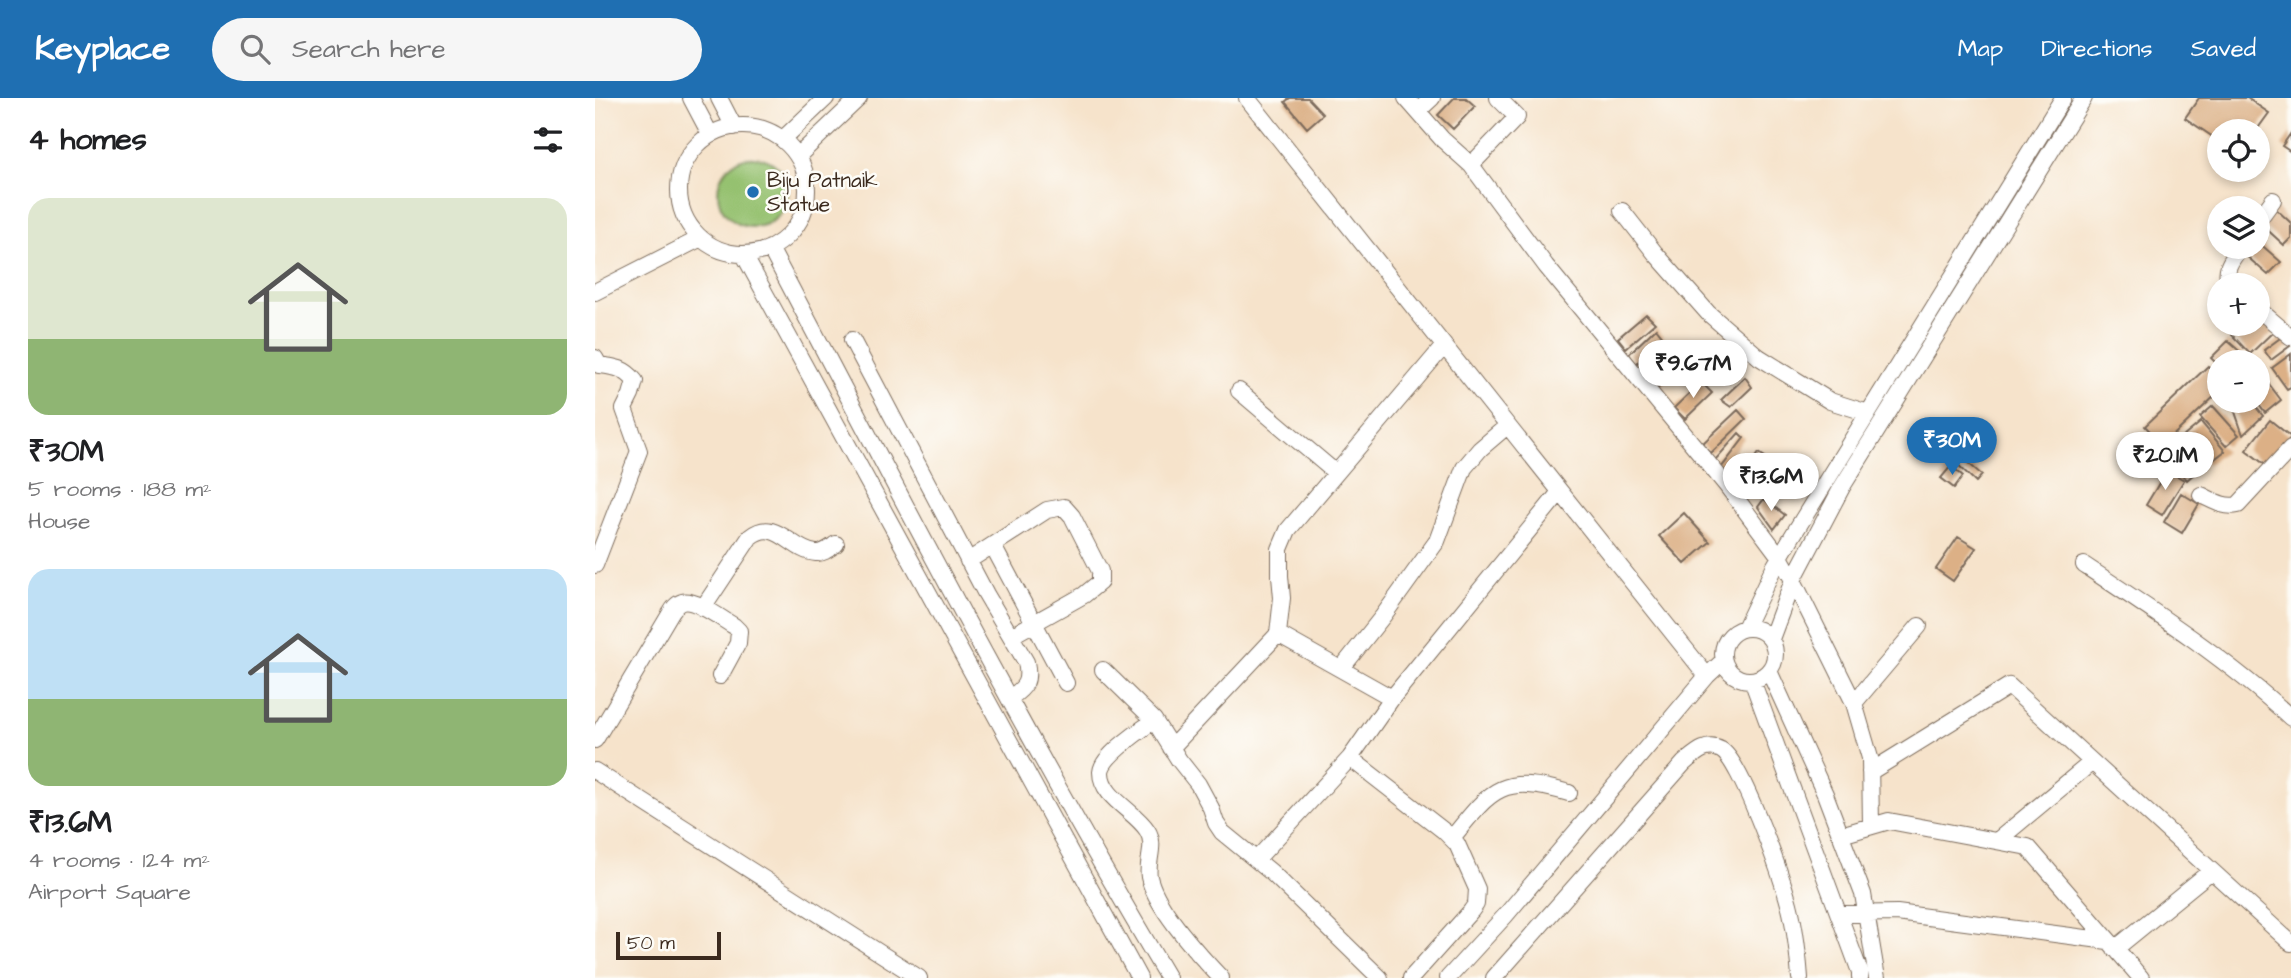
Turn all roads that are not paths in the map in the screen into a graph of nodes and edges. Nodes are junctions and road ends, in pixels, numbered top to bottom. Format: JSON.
{"nodes":[{"id":1,"x":691,"y":98,"type":"edge"},
{"id":2,"x":719,"y":98,"type":"edge"},
{"id":3,"x":826,"y":98,"type":"edge"},
{"id":4,"x":859,"y":98,"type":"edge"},
{"id":5,"x":1247,"y":98,"type":"edge"},
{"id":6,"x":1406,"y":98,"type":"edge"},
{"id":7,"x":1432,"y":98,"type":"edge"},
{"id":8,"x":1498,"y":98,"type":"edge"},
{"id":9,"x":2063,"y":98,"type":"edge"},
{"id":10,"x":2084,"y":98,"type":"edge"},
{"id":11,"x":1418,"y":111,"type":"junction"},
{"id":12,"x":734,"y":127,"type":"junction"},
{"id":13,"x":710,"y":134,"type":"junction"},
{"id":14,"x":783,"y":139,"type":"junction"},
{"id":15,"x":798,"y":156,"type":"junction"},
{"id":16,"x":1471,"y":165,"type":"junction"},
{"id":17,"x":2273,"y":200,"type":"dead end"},
{"id":18,"x":2270,"y":204,"type":"edge"},
{"id":19,"x":1622,"y":211,"type":"dead end"},
{"id":20,"x":701,"y":238,"type":"junction"},
{"id":21,"x":770,"y":248,"type":"junction"},
{"id":22,"x":744,"y":255,"type":"junction"},
{"id":23,"x":595,"y":292,"type":"edge"},
{"id":24,"x":2270,"y":319,"type":"edge"},
{"id":25,"x":2291,"y":337,"type":"edge"},
{"id":26,"x":852,"y":340,"type":"dead end"},
{"id":27,"x":1443,"y":347,"type":"junction"},
{"id":28,"x":595,"y":358,"type":"edge"},
{"id":29,"x":1239,"y":391,"type":"dead end"},
{"id":30,"x":1868,"y":413,"type":"junction"},
{"id":31,"x":1507,"y":426,"type":"junction"},
{"id":32,"x":2291,"y":448,"type":"edge"},
{"id":33,"x":1336,"y":473,"type":"junction"},
{"id":34,"x":1560,"y":492,"type":"junction"},
{"id":35,"x":2201,"y":495,"type":"dead end"},
{"id":36,"x":836,"y":544,"type":"dead end"},
{"id":37,"x":993,"y":545,"type":"junction"},
{"id":38,"x":597,"y":553,"type":"edge"},
{"id":39,"x":1780,"y":557,"type":"junction"},
{"id":40,"x":968,"y":561,"type":"junction"},
{"id":41,"x":2084,"y":565,"type":"dead end"},
{"id":42,"x":1793,"y":579,"type":"junction"},
{"id":43,"x":703,"y":608,"type":"junction"},
{"id":44,"x":1033,"y":623,"type":"junction"},
{"id":45,"x":1919,"y":625,"type":"dead end"},
{"id":46,"x":1745,"y":628,"type":"junction"},
{"id":47,"x":1278,"y":634,"type":"junction"},
{"id":48,"x":1010,"y":636,"type":"junction"},
{"id":49,"x":1771,"y":639,"type":"junction"},
{"id":50,"x":1723,"y":661,"type":"junction"},
{"id":51,"x":1341,"y":669,"type":"junction"},
{"id":52,"x":1103,"y":670,"type":"dead end"},
{"id":53,"x":1769,"y":671,"type":"junction"},
{"id":54,"x":720,"y":676,"type":"dead end"},
{"id":55,"x":1706,"y":676,"type":"junction"},
{"id":56,"x":1752,"y":680,"type":"junction"},
{"id":57,"x":1066,"y":683,"type":"dead end"},
{"id":58,"x":1010,"y":698,"type":"junction"},
{"id":59,"x":1392,"y":698,"type":"junction"},
{"id":60,"x":1854,"y":703,"type":"junction"},
{"id":61,"x":2291,"y":718,"type":"edge"},
{"id":62,"x":1154,"y":720,"type":"junction"},
{"id":63,"x":595,"y":740,"type":"edge"},
{"id":64,"x":1171,"y":748,"type":"junction"},
{"id":65,"x":1350,"y":758,"type":"junction"},
{"id":66,"x":2092,"y":762,"type":"junction"},
{"id":67,"x":595,"y":771,"type":"edge"},
{"id":68,"x":1870,"y":772,"type":"junction"},
{"id":69,"x":1569,"y":793,"type":"dead end"},
{"id":70,"x":1871,"y":827,"type":"junction"},
{"id":71,"x":1841,"y":835,"type":"junction"},
{"id":72,"x":1452,"y":838,"type":"junction"},
{"id":73,"x":1997,"y":841,"type":"junction"},
{"id":74,"x":1256,"y":860,"type":"junction"},
{"id":75,"x":2211,"y":871,"type":"junction"},
{"id":76,"x":1867,"y":912,"type":"junction"},
{"id":77,"x":1839,"y":914,"type":"junction"},
{"id":78,"x":2291,"y":943,"type":"edge"},
{"id":79,"x":2112,"y":945,"type":"junction"},
{"id":80,"x":919,"y":978,"type":"edge"},
{"id":81,"x":1139,"y":978,"type":"edge"},
{"id":82,"x":1168,"y":978,"type":"edge"},
{"id":83,"x":1221,"y":978,"type":"edge"},
{"id":84,"x":1380,"y":978,"type":"edge"},
{"id":85,"x":1411,"y":978,"type":"edge"},
{"id":86,"x":1448,"y":978,"type":"edge"},
{"id":87,"x":1495,"y":978,"type":"edge"},
{"id":88,"x":1800,"y":978,"type":"edge"},
{"id":89,"x":1860,"y":978,"type":"edge"},
{"id":90,"x":1877,"y":978,"type":"edge"},
{"id":91,"x":2141,"y":978,"type":"edge"}],
"edges":[{"from":1,"to":13,"type":"street"},
{"from":2,"to":12,"type":"street"},
{"from":3,"to":14,"type":"street"},
{"from":4,"to":15,"type":"street"},
{"from":5,"to":27,"type":"street"},
{"from":6,"to":11,"type":"street"},
{"from":7,"to":11,"type":"street"},
{"from":8,"to":16,"type":"street"},
{"from":9,"to":30,"type":"street"},
{"from":10,"to":42,"type":"street"},
{"from":11,"to":16,"type":"street"},
{"from":12,"to":13,"type":"street"},
{"from":12,"to":14,"type":"street"},
{"from":13,"to":20,"type":"street"},
{"from":14,"to":15,"type":"street"},
{"from":15,"to":21,"type":"street"},
{"from":16,"to":39,"type":"street"},
{"from":17,"to":18,"type":"street"},
{"from":19,"to":30,"type":"street"},
{"from":20,"to":22,"type":"street"},
{"from":20,"to":23,"type":"street"},
{"from":21,"to":22,"type":"street"},
{"from":21,"to":58,"type":"street"},
{"from":22,"to":81,"type":"street"},
{"from":24,"to":25,"type":"street"},
{"from":26,"to":40,"type":"street"},
{"from":27,"to":31,"type":"street"},
{"from":27,"to":33,"type":"street"},
{"from":28,"to":38,"type":"street"},
{"from":29,"to":33,"type":"street"},
{"from":30,"to":39,"type":"street"},
{"from":31,"to":34,"type":"street"},
{"from":31,"to":51,"type":"street"},
{"from":32,"to":35,"type":"street"},
{"from":33,"to":47,"type":"street"},
{"from":34,"to":55,"type":"street"},
{"from":34,"to":59,"type":"street"},
{"from":36,"to":43,"type":"street"},
{"from":37,"to":40,"type":"street"},
{"from":37,"to":44,"type":"street"},
{"from":37,"to":44,"type":"street"},
{"from":39,"to":42,"type":"street"},
{"from":39,"to":46,"type":"street"},
{"from":40,"to":48,"type":"street"},
{"from":41,"to":61,"type":"street"},
{"from":42,"to":49,"type":"street"},
{"from":42,"to":60,"type":"street"},
{"from":43,"to":54,"type":"street"},
{"from":43,"to":63,"type":"street"},
{"from":44,"to":48,"type":"street"},
{"from":44,"to":57,"type":"street"},
{"from":45,"to":60,"type":"street"},
{"from":46,"to":49,"type":"street"},
{"from":46,"to":50,"type":"street"},
{"from":47,"to":51,"type":"street"},
{"from":47,"to":64,"type":"street"},
{"from":48,"to":58,"type":"street"},
{"from":49,"to":53,"type":"street"},
{"from":50,"to":55,"type":"street"},
{"from":50,"to":56,"type":"street"},
{"from":51,"to":59,"type":"street"},
{"from":52,"to":62,"type":"street"},
{"from":53,"to":56,"type":"street"},
{"from":53,"to":71,"type":"street"},
{"from":55,"to":86,"type":"street"},
{"from":56,"to":77,"type":"street"},
{"from":58,"to":82,"type":"street"},
{"from":59,"to":65,"type":"street"},
{"from":60,"to":68,"type":"street"},
{"from":62,"to":64,"type":"street"},
{"from":62,"to":83,"type":"street"},
{"from":64,"to":74,"type":"street"},
{"from":65,"to":72,"type":"street"},
{"from":65,"to":74,"type":"street"},
{"from":66,"to":68,"type":"street"},
{"from":66,"to":73,"type":"street"},
{"from":66,"to":75,"type":"street"},
{"from":67,"to":80,"type":"street"},
{"from":68,"to":70,"type":"street"},
{"from":69,"to":72,"type":"street"},
{"from":70,"to":71,"type":"street"},
{"from":70,"to":73,"type":"street"},
{"from":71,"to":76,"type":"street"},
{"from":72,"to":85,"type":"street"},
{"from":73,"to":79,"type":"street"},
{"from":74,"to":84,"type":"street"},
{"from":75,"to":78,"type":"street"},
{"from":75,"to":79,"type":"street"},
{"from":76,"to":77,"type":"street"},
{"from":76,"to":79,"type":"street"},
{"from":76,"to":90,"type":"street"},
{"from":77,"to":89,"type":"street"},
{"from":79,"to":91,"type":"street"},
{"from":87,"to":88,"type":"street"}]}
